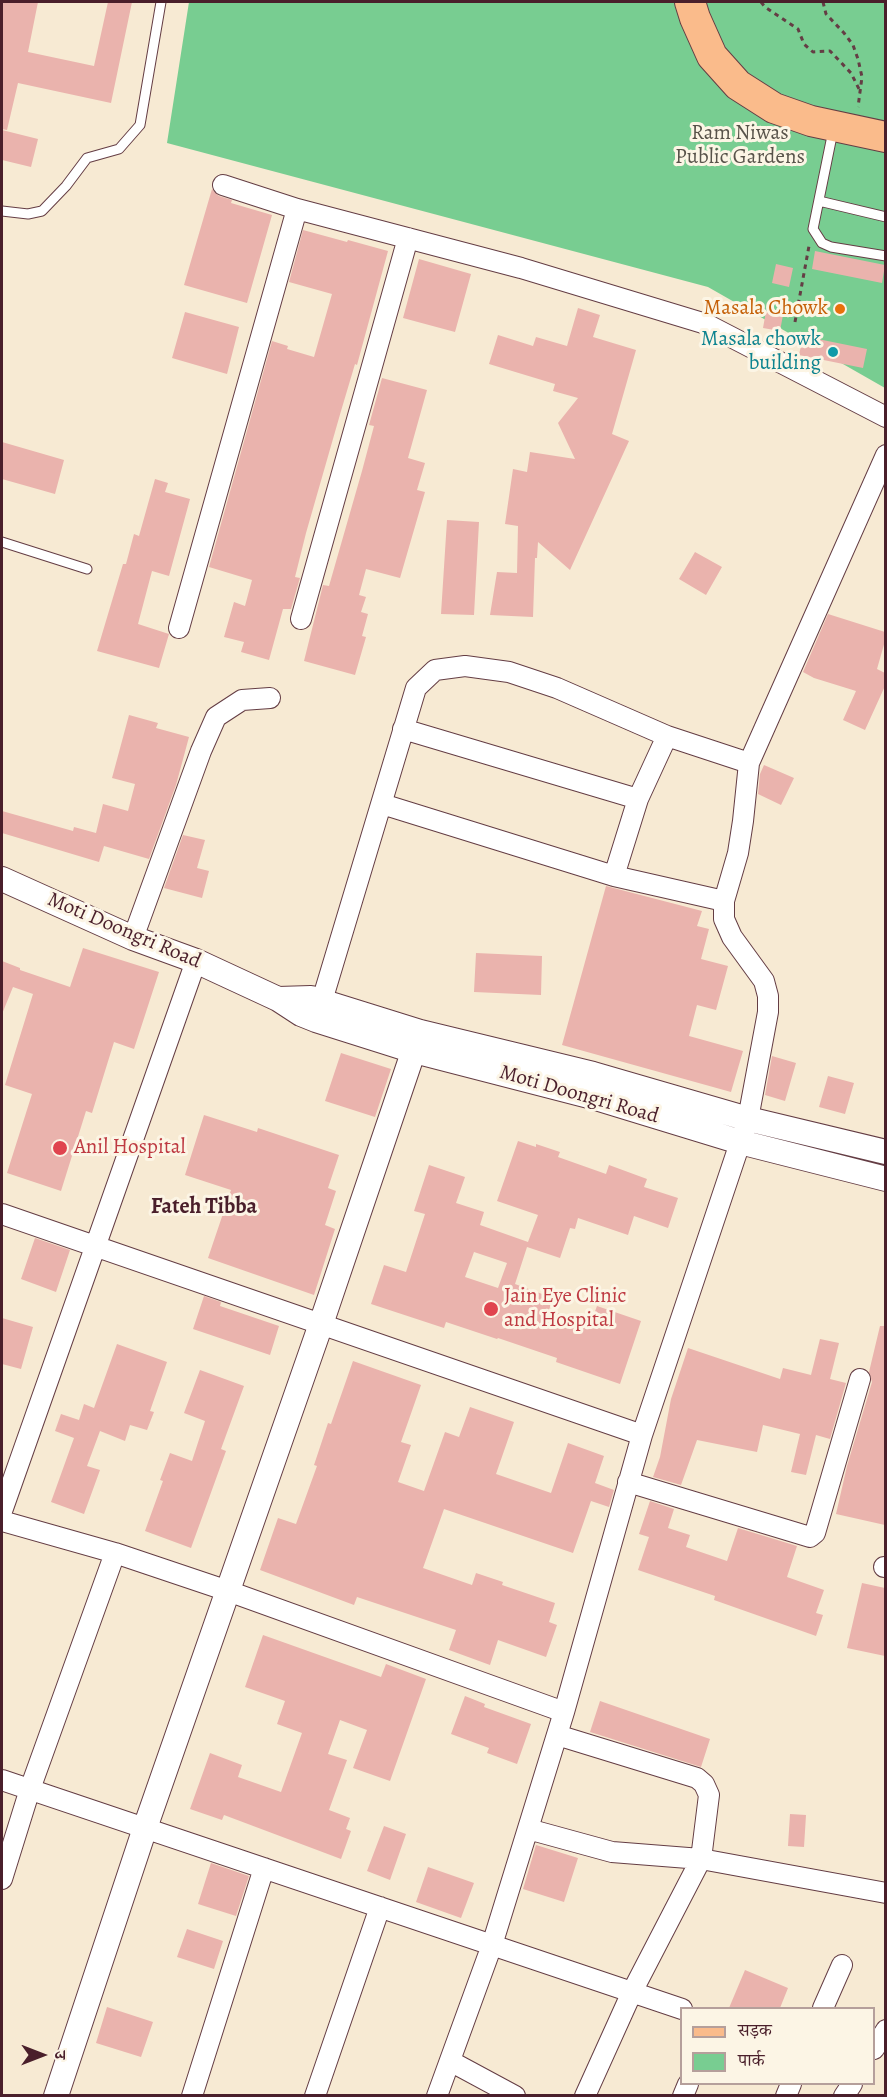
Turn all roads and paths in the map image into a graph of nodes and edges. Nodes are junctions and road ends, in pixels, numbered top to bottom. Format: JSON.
{"nodes":[{"id":1,"x":161,"y":2,"type":"edge"},
{"id":2,"x":690,"y":2,"type":"edge"},
{"id":3,"x":761,"y":2,"type":"edge"},
{"id":4,"x":823,"y":2,"type":"edge"},
{"id":5,"x":861,"y":93,"type":"junction"},
{"id":6,"x":844,"y":128,"type":"junction"},
{"id":7,"x":885,"y":138,"type":"edge"},
{"id":8,"x":223,"y":185,"type":"dead end"},
{"id":9,"x":819,"y":201,"type":"junction"},
{"id":10,"x":297,"y":209,"type":"junction"},
{"id":11,"x":2,"y":211,"type":"edge"},
{"id":12,"x":885,"y":217,"type":"edge"},
{"id":13,"x":813,"y":229,"type":"junction"},
{"id":14,"x":408,"y":238,"type":"junction"},
{"id":15,"x":885,"y":256,"type":"edge"},
{"id":16,"x":795,"y":322,"type":"dead end"},
{"id":17,"x":885,"y":417,"type":"edge"},
{"id":18,"x":885,"y":455,"type":"edge"},
{"id":19,"x":2,"y":542,"type":"edge"},
{"id":20,"x":87,"y":569,"type":"dead end"},
{"id":21,"x":301,"y":619,"type":"dead end"},
{"id":22,"x":179,"y":628,"type":"dead end"},
{"id":23,"x":270,"y":698,"type":"dead end"},
{"id":24,"x":403,"y":729,"type":"junction"},
{"id":25,"x":667,"y":736,"type":"junction"},
{"id":26,"x":749,"y":763,"type":"junction"},
{"id":27,"x":638,"y":799,"type":"junction"},
{"id":28,"x":382,"y":804,"type":"junction"},
{"id":29,"x":614,"y":876,"type":"junction"},
{"id":30,"x":2,"y":879,"type":"edge"},
{"id":31,"x":724,"y":901,"type":"junction"},
{"id":32,"x":133,"y":938,"type":"junction"},
{"id":33,"x":196,"y":961,"type":"junction"},
{"id":34,"x":319,"y":1011,"type":"junction"},
{"id":35,"x":417,"y":1041,"type":"junction"},
{"id":36,"x":613,"y":1092,"type":"junction"},
{"id":37,"x":748,"y":1119,"type":"junction"},
{"id":38,"x":740,"y":1142,"type":"junction"},
{"id":39,"x":885,"y":1152,"type":"edge"},
{"id":40,"x":885,"y":1179,"type":"edge"},
{"id":41,"x":2,"y":1214,"type":"edge"},
{"id":42,"x":96,"y":1248,"type":"junction"},
{"id":43,"x":321,"y":1324,"type":"junction"},
{"id":44,"x":860,"y":1379,"type":"dead end"},
{"id":45,"x":642,"y":1435,"type":"junction"},
{"id":46,"x":628,"y":1482,"type":"junction"},
{"id":47,"x":2,"y":1510,"type":"edge"},
{"id":48,"x":2,"y":1521,"type":"edge"},
{"id":49,"x":115,"y":1553,"type":"junction"},
{"id":50,"x":228,"y":1591,"type":"junction"},
{"id":51,"x":564,"y":1712,"type":"junction"},
{"id":52,"x":557,"y":1736,"type":"junction"},
{"id":53,"x":2,"y":1779,"type":"edge"},
{"id":54,"x":30,"y":1790,"type":"junction"},
{"id":55,"x":145,"y":1828,"type":"junction"},
{"id":56,"x":528,"y":1829,"type":"junction"},
{"id":57,"x":701,"y":1858,"type":"junction"},
{"id":58,"x":264,"y":1868,"type":"junction"},
{"id":59,"x":2,"y":1879,"type":"edge"},
{"id":60,"x":885,"y":1893,"type":"edge"},
{"id":61,"x":380,"y":1907,"type":"junction"},
{"id":62,"x":492,"y":1945,"type":"junction"},
{"id":63,"x":842,"y":1965,"type":"dead end"},
{"id":64,"x":632,"y":1992,"type":"junction"},
{"id":65,"x":824,"y":2007,"type":"edge"},
{"id":66,"x":680,"y":2009,"type":"edge"},
{"id":67,"x":885,"y":2030,"type":"edge"},
{"id":68,"x":875,"y":2046,"type":"edge"},
{"id":69,"x":450,"y":2061,"type":"junction"},
{"id":70,"x":56,"y":2096,"type":"edge"},
{"id":71,"x":192,"y":2096,"type":"edge"},
{"id":72,"x":315,"y":2096,"type":"edge"},
{"id":73,"x":437,"y":2096,"type":"edge"},
{"id":74,"x":515,"y":2096,"type":"edge"},
{"id":75,"x":585,"y":2096,"type":"edge"}],
"edges":[{"from":1,"to":11,"type":"lane"},
{"from":2,"to":6,"type":"main road"},
{"from":3,"to":5,"type":"path"},
{"from":4,"to":5,"type":"path"},
{"from":5,"to":6,"type":"path"},
{"from":6,"to":7,"type":"main road"},
{"from":6,"to":9,"type":"lane"},
{"from":8,"to":10,"type":"street"},
{"from":9,"to":12,"type":"lane"},
{"from":9,"to":13,"type":"lane"},
{"from":10,"to":14,"type":"street"},
{"from":10,"to":22,"type":"street"},
{"from":13,"to":15,"type":"lane"},
{"from":13,"to":16,"type":"path"},
{"from":14,"to":17,"type":"street"},
{"from":14,"to":21,"type":"street"},
{"from":18,"to":26,"type":"street"},
{"from":19,"to":20,"type":"lane"},
{"from":23,"to":32,"type":"street"},
{"from":24,"to":25,"type":"street"},
{"from":24,"to":27,"type":"street"},
{"from":24,"to":28,"type":"street"},
{"from":25,"to":26,"type":"street"},
{"from":25,"to":27,"type":"street"},
{"from":26,"to":31,"type":"street"},
{"from":27,"to":29,"type":"street"},
{"from":28,"to":29,"type":"street"},
{"from":28,"to":34,"type":"street"},
{"from":29,"to":31,"type":"street"},
{"from":30,"to":32,"type":"street","name":"Moti Doongri Road"},
{"from":31,"to":37,"type":"street"},
{"from":32,"to":33,"type":"street","name":"Moti Doongri Road"},
{"from":33,"to":34,"type":"street","name":"Moti Doongri Road"},
{"from":33,"to":42,"type":"street"},
{"from":34,"to":35,"type":"street","name":"Moti Doongri Road"},
{"from":35,"to":36,"type":"street","name":"Moti Doongri Road"},
{"from":35,"to":43,"type":"street"},
{"from":36,"to":37,"type":"street","name":"Moti Doongri Road"},
{"from":36,"to":38,"type":"street","name":"Moti Doongri Road"},
{"from":37,"to":38,"type":"street"},
{"from":37,"to":39,"type":"street","name":"Moti Doongri Road"},
{"from":38,"to":40,"type":"street","name":"Moti Doongri Road"},
{"from":38,"to":45,"type":"street"},
{"from":41,"to":42,"type":"street"},
{"from":42,"to":43,"type":"street"},
{"from":42,"to":47,"type":"street"},
{"from":43,"to":45,"type":"street"},
{"from":43,"to":50,"type":"street"},
{"from":44,"to":46,"type":"street"},
{"from":45,"to":46,"type":"street"},
{"from":46,"to":51,"type":"street"},
{"from":48,"to":49,"type":"street"},
{"from":49,"to":50,"type":"street"},
{"from":49,"to":54,"type":"street"},
{"from":50,"to":51,"type":"street"},
{"from":50,"to":55,"type":"street"},
{"from":51,"to":52,"type":"street"},
{"from":52,"to":56,"type":"street"},
{"from":52,"to":57,"type":"street"},
{"from":53,"to":54,"type":"street"},
{"from":54,"to":55,"type":"street"},
{"from":54,"to":59,"type":"street"},
{"from":55,"to":58,"type":"street"},
{"from":55,"to":70,"type":"street"},
{"from":56,"to":57,"type":"street"},
{"from":56,"to":62,"type":"street"},
{"from":57,"to":60,"type":"street"},
{"from":57,"to":64,"type":"street"},
{"from":58,"to":61,"type":"street"},
{"from":58,"to":71,"type":"street"},
{"from":61,"to":62,"type":"street"},
{"from":61,"to":72,"type":"street"},
{"from":62,"to":64,"type":"street"},
{"from":62,"to":69,"type":"street"},
{"from":63,"to":65,"type":"street"},
{"from":64,"to":66,"type":"street"},
{"from":64,"to":75,"type":"street"},
{"from":67,"to":68,"type":"street"},
{"from":69,"to":73,"type":"street"},
{"from":69,"to":74,"type":"street"}]}
